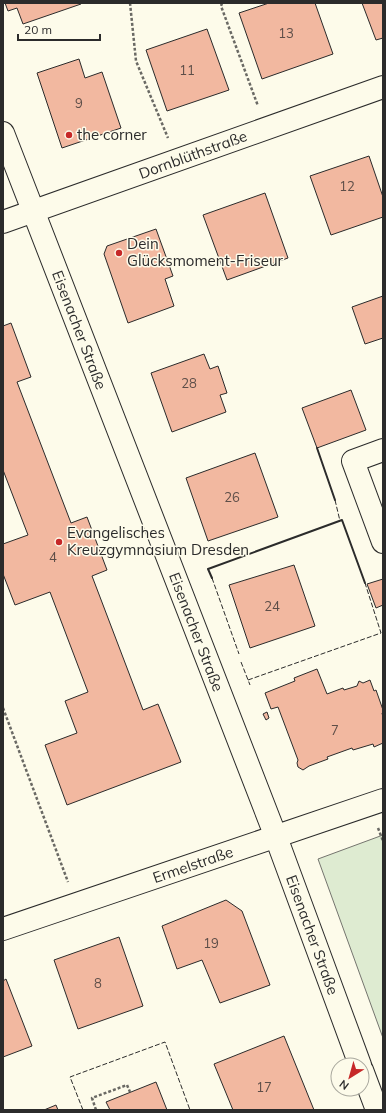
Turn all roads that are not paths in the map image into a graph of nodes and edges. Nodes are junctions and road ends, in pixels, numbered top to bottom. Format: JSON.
{"nodes":[{"id":1,"x":382,"y":92,"type":"edge"},
{"id":2,"x":3,"y":133,"type":"edge"},
{"id":3,"x":33,"y":212,"type":"junction"},
{"id":4,"x":3,"y":222,"type":"edge"},
{"id":5,"x":383,"y":450,"type":"edge"},
{"id":6,"x":383,"y":542,"type":"edge"},
{"id":7,"x":383,"y":800,"type":"edge"},
{"id":8,"x":276,"y":837,"type":"junction"},
{"id":9,"x":3,"y":930,"type":"edge"},
{"id":10,"x":357,"y":1057,"type":"edge"},
{"id":11,"x":370,"y":1091,"type":"edge"},
{"id":12,"x":377,"y":1110,"type":"edge"}],
"edges":[{"from":1,"to":3,"type":"street","name":"Dornblüthstraße"},
{"from":2,"to":3,"type":"street","name":"Eisenacher Straße"},
{"from":3,"to":4,"type":"street","name":"Dornblüthstraße"},
{"from":3,"to":8,"type":"street","name":"Eisenacher Straße"},
{"from":5,"to":6,"type":"street"},
{"from":7,"to":8,"type":"street","name":"Ermelstraße"},
{"from":8,"to":9,"type":"street","name":"Ermelstraße"},
{"from":8,"to":10,"type":"street","name":"Eisenacher Straße"},
{"from":11,"to":12,"type":"street"}]}
